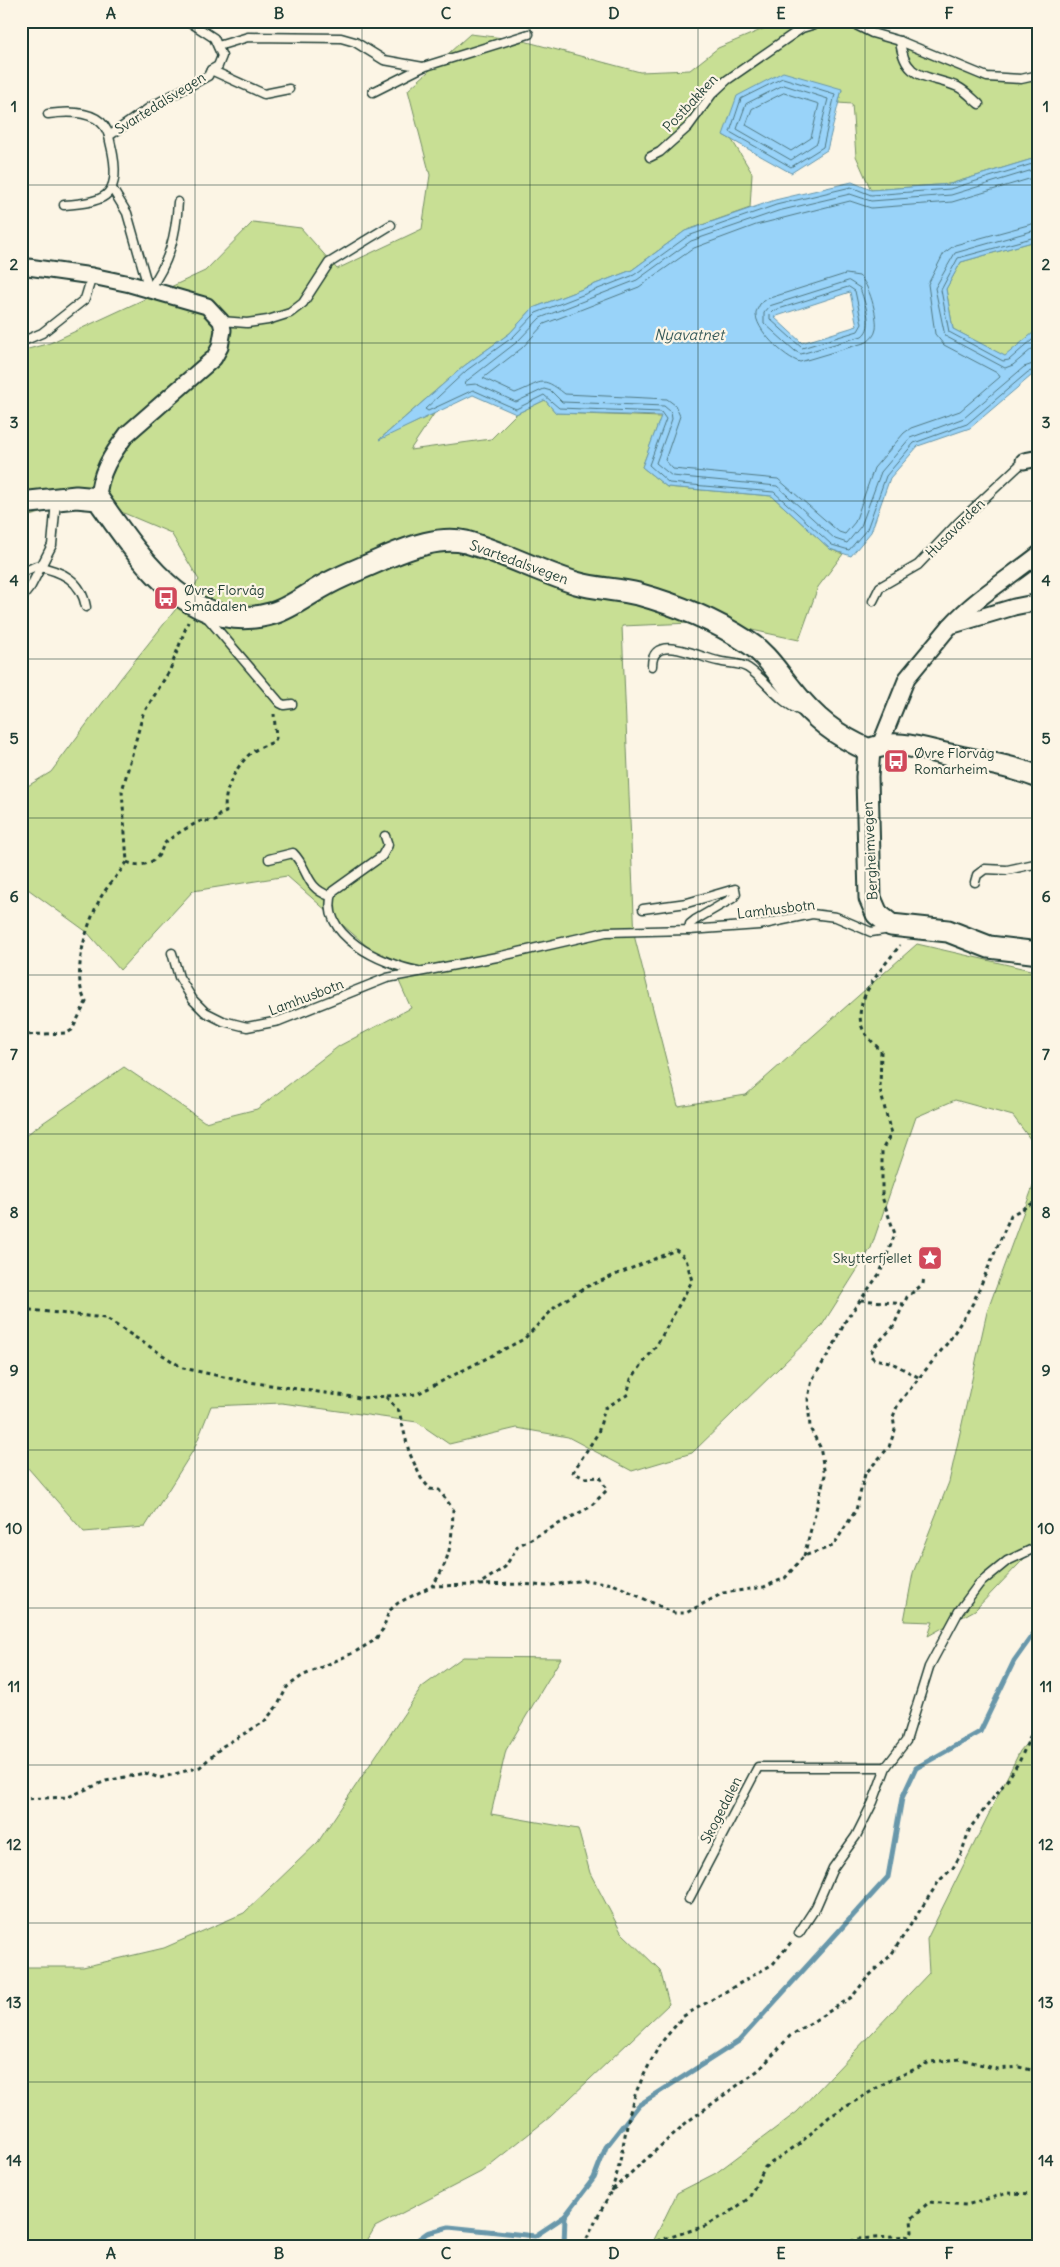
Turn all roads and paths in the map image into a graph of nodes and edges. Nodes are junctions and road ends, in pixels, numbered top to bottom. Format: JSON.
{"nodes":[{"id":1,"x":188,"y":21,"type":"edge"},
{"id":2,"x":825,"y":21,"type":"edge"},
{"id":3,"x":849,"y":21,"type":"edge"},
{"id":4,"x":529,"y":34,"type":"dead end"},
{"id":5,"x":900,"y":41,"type":"junction"},
{"id":6,"x":218,"y":46,"type":"junction"},
{"id":7,"x":423,"y":67,"type":"junction"},
{"id":8,"x":211,"y":70,"type":"junction"},
{"id":9,"x":1039,"y":75,"type":"edge"},
{"id":10,"x":288,"y":89,"type":"dead end"},
{"id":11,"x":373,"y":92,"type":"dead end"},
{"id":12,"x":980,"y":104,"type":"dead end"},
{"id":13,"x":48,"y":114,"type":"dead end"},
{"id":14,"x":109,"y":136,"type":"junction"},
{"id":15,"x":650,"y":156,"type":"dead end"},
{"id":16,"x":113,"y":190,"type":"junction"},
{"id":17,"x":178,"y":202,"type":"dead end"},
{"id":18,"x":64,"y":205,"type":"dead end"},
{"id":19,"x":391,"y":225,"type":"dead end"},
{"id":20,"x":21,"y":266,"type":"edge"},
{"id":21,"x":92,"y":276,"type":"junction"},
{"id":22,"x":149,"y":290,"type":"junction"},
{"id":23,"x":221,"y":320,"type":"junction"},
{"id":24,"x":21,"y":342,"type":"edge"},
{"id":25,"x":1039,"y":458,"type":"edge"},
{"id":26,"x":1024,"y":461,"type":"joint"},
{"id":27,"x":56,"y":499,"type":"junction"},
{"id":28,"x":98,"y":499,"type":"junction"},
{"id":29,"x":21,"y":503,"type":"edge"},
{"id":30,"x":1039,"y":554,"type":"edge"},
{"id":31,"x":42,"y":567,"type":"junction"},
{"id":32,"x":21,"y":573,"type":"edge"},
{"id":33,"x":21,"y":599,"type":"edge"},
{"id":34,"x":873,"y":601,"type":"dead end"},
{"id":35,"x":1039,"y":602,"type":"edge"},
{"id":36,"x":86,"y":607,"type":"dead end"},
{"id":37,"x":196,"y":607,"type":"junction"},
{"id":38,"x":950,"y":626,"type":"junction"},
{"id":39,"x":652,"y":666,"type":"dead end"},
{"id":40,"x":272,"y":693,"type":"junction"},
{"id":41,"x":292,"y":704,"type":"dead end"},
{"id":42,"x":812,"y":712,"type":"junction"},
{"id":43,"x":875,"y":748,"type":"junction"},
{"id":44,"x":1039,"y":777,"type":"edge"},
{"id":45,"x":385,"y":836,"type":"dead end"},
{"id":46,"x":269,"y":858,"type":"dead end"},
{"id":47,"x":127,"y":862,"type":"junction"},
{"id":48,"x":1039,"y":863,"type":"edge"},
{"id":49,"x":975,"y":882,"type":"dead end"},
{"id":50,"x":330,"y":896,"type":"junction"},
{"id":51,"x":642,"y":909,"type":"dead end"},
{"id":52,"x":891,"y":925,"type":"junction"},
{"id":53,"x":914,"y":926,"type":"junction"},
{"id":54,"x":689,"y":930,"type":"junction"},
{"id":55,"x":172,"y":953,"type":"dead end"},
{"id":56,"x":1039,"y":953,"type":"edge"},
{"id":57,"x":425,"y":972,"type":"junction"},
{"id":58,"x":21,"y":1035,"type":"edge"},
{"id":59,"x":1039,"y":1200,"type":"edge"},
{"id":60,"x":924,"y":1276,"type":"dead end"},
{"id":61,"x":860,"y":1300,"type":"junction"},
{"id":62,"x":904,"y":1304,"type":"junction"},
{"id":63,"x":21,"y":1309,"type":"edge"},
{"id":64,"x":918,"y":1377,"type":"junction"},
{"id":65,"x":385,"y":1396,"type":"junction"},
{"id":66,"x":1039,"y":1546,"type":"edge"},
{"id":67,"x":804,"y":1556,"type":"junction"},
{"id":68,"x":432,"y":1586,"type":"junction"},
{"id":69,"x":477,"y":1586,"type":"junction"},
{"id":70,"x":1039,"y":1716,"type":"edge"},
{"id":71,"x":886,"y":1767,"type":"junction"},
{"id":72,"x":21,"y":1799,"type":"edge"},
{"id":73,"x":689,"y":1899,"type":"dead end"},
{"id":74,"x":799,"y":1933,"type":"joint"},
{"id":75,"x":1039,"y":2072,"type":"edge"},
{"id":76,"x":611,"y":2191,"type":"junction"},
{"id":77,"x":1039,"y":2194,"type":"edge"},
{"id":78,"x":583,"y":2246,"type":"edge"},
{"id":79,"x":642,"y":2246,"type":"edge"},
{"id":80,"x":843,"y":2246,"type":"edge"}],
"edges":[{"from":1,"to":6,"type":"lane"},
{"from":2,"to":15,"type":"lane","name":"Postbakken"},
{"from":3,"to":5,"type":"lane"},
{"from":4,"to":7,"type":"lane"},
{"from":5,"to":9,"type":"lane"},
{"from":5,"to":12,"type":"lane"},
{"from":6,"to":7,"type":"lane"},
{"from":6,"to":8,"type":"lane","name":"Svartedalsvegen"},
{"from":7,"to":11,"type":"lane"},
{"from":8,"to":10,"type":"lane","name":"Svartedalsvegen"},
{"from":8,"to":14,"type":"lane","name":"Svartedalsvegen"},
{"from":13,"to":14,"type":"lane","name":"Svartedalsvegen"},
{"from":14,"to":16,"type":"lane","name":"Svartedalsvegen"},
{"from":16,"to":18,"type":"lane"},
{"from":16,"to":22,"type":"lane"},
{"from":17,"to":22,"type":"lane"},
{"from":19,"to":23,"type":"lane"},
{"from":20,"to":21,"type":"street"},
{"from":21,"to":22,"type":"street"},
{"from":21,"to":24,"type":"lane"},
{"from":22,"to":23,"type":"street"},
{"from":23,"to":28,"type":"street"},
{"from":25,"to":26,"type":"street","name":"Husavarden"},
{"from":26,"to":34,"type":"lane","name":"Husavarden"},
{"from":27,"to":28,"type":"street"},
{"from":27,"to":29,"type":"street"},
{"from":27,"to":31,"type":"lane"},
{"from":28,"to":37,"type":"street","name":"Svartedalsvegen"},
{"from":30,"to":38,"type":"street"},
{"from":31,"to":32,"type":"lane"},
{"from":31,"to":33,"type":"lane"},
{"from":31,"to":36,"type":"lane"},
{"from":35,"to":38,"type":"street"},
{"from":37,"to":40,"type":"lane","name":"Svartedalsvegen"},
{"from":37,"to":42,"type":"street","name":"Svartedalsvegen"},
{"from":37,"to":47,"type":"path"},
{"from":38,"to":43,"type":"street"},
{"from":39,"to":42,"type":"lane","name":"Svartedalsvegen"},
{"from":40,"to":41,"type":"lane","name":"Svartedalsvegen"},
{"from":40,"to":47,"type":"path"},
{"from":42,"to":43,"type":"street","name":"Svartedalsvegen"},
{"from":43,"to":44,"type":"street"},
{"from":43,"to":52,"type":"street","name":"Bergheimvegen"},
{"from":45,"to":50,"type":"lane"},
{"from":46,"to":50,"type":"lane"},
{"from":47,"to":58,"type":"path"},
{"from":48,"to":49,"type":"lane"},
{"from":50,"to":57,"type":"lane","name":"Lamhusbotn"},
{"from":51,"to":54,"type":"lane","name":"Lamhusbotn"},
{"from":52,"to":53,"type":"street"},
{"from":52,"to":54,"type":"lane","name":"Lamhusbotn"},
{"from":53,"to":56,"type":"street"},
{"from":53,"to":61,"type":"path"},
{"from":54,"to":57,"type":"lane","name":"Lamhusbotn"},
{"from":55,"to":57,"type":"lane","name":"Lamhusbotn"},
{"from":59,"to":64,"type":"path"},
{"from":60,"to":62,"type":"path"},
{"from":61,"to":62,"type":"path"},
{"from":61,"to":67,"type":"path"},
{"from":62,"to":64,"type":"path"},
{"from":63,"to":65,"type":"path"},
{"from":64,"to":67,"type":"path"},
{"from":65,"to":68,"type":"path"},
{"from":65,"to":69,"type":"path"},
{"from":66,"to":71,"type":"lane"},
{"from":67,"to":69,"type":"path"},
{"from":68,"to":69,"type":"path"},
{"from":68,"to":72,"type":"path"},
{"from":70,"to":76,"type":"path"},
{"from":71,"to":73,"type":"lane","name":"Skogedalen"},
{"from":71,"to":74,"type":"lane"},
{"from":74,"to":76,"type":"path"},
{"from":75,"to":79,"type":"path"},
{"from":76,"to":78,"type":"path"},
{"from":77,"to":80,"type":"path"}]}
